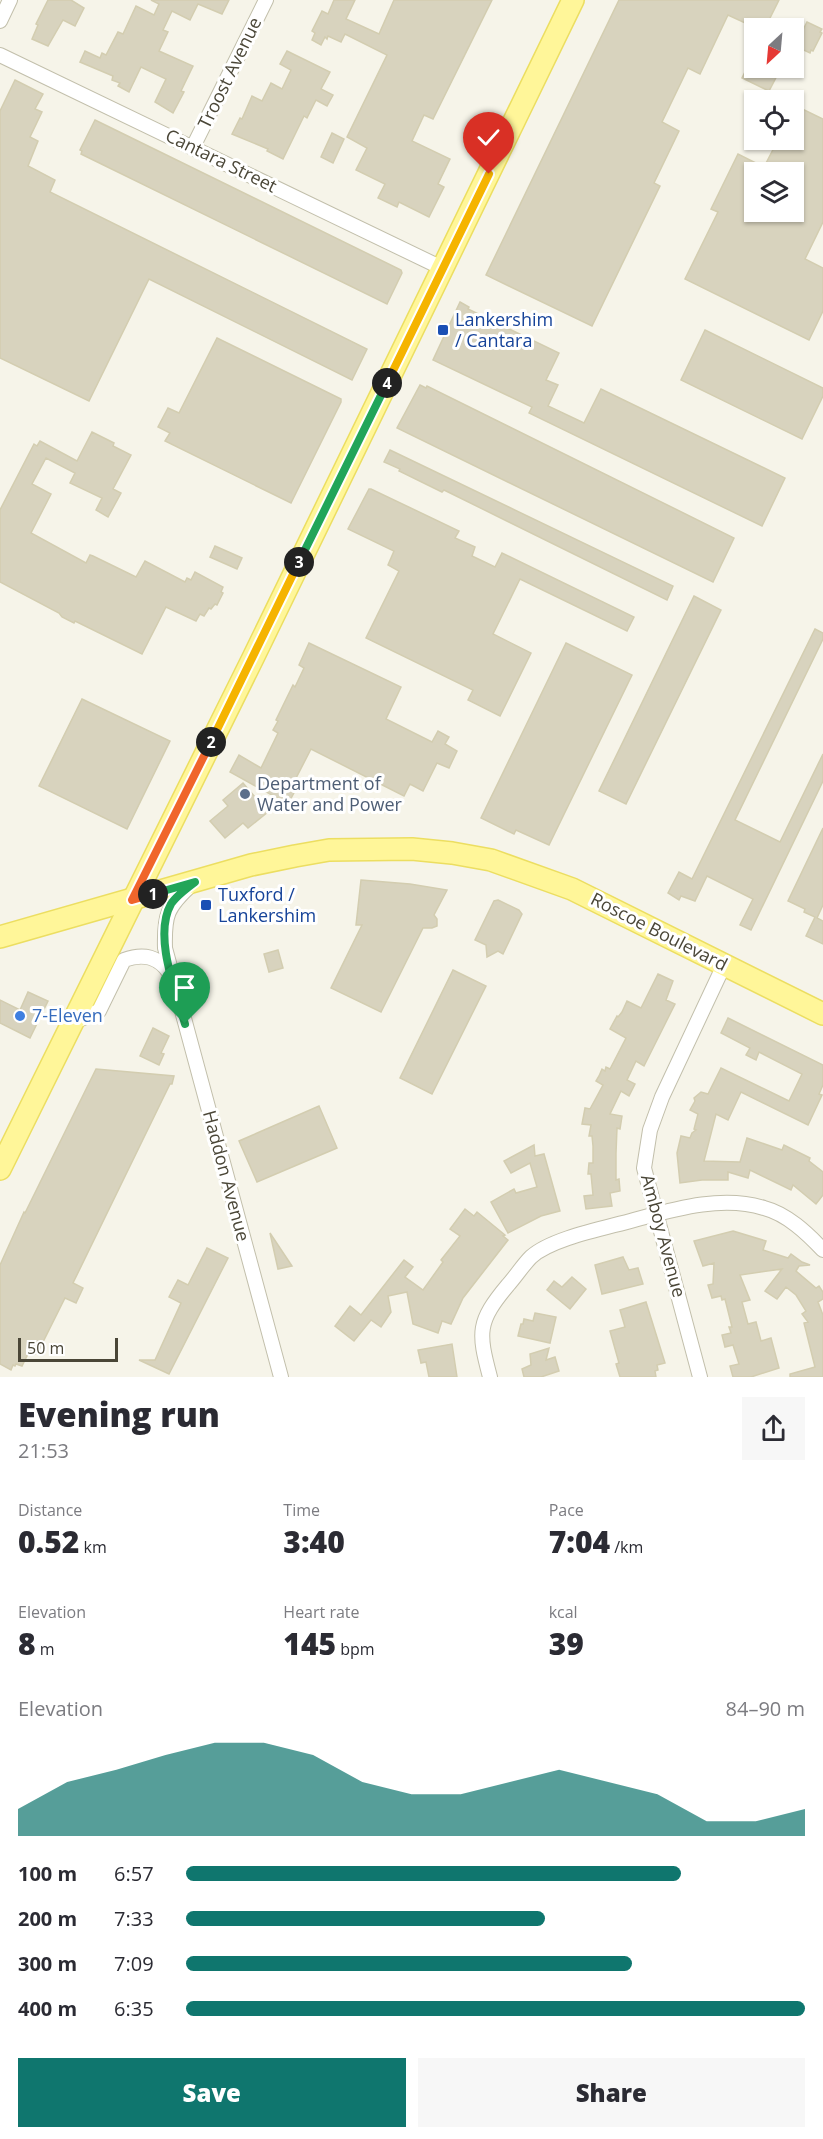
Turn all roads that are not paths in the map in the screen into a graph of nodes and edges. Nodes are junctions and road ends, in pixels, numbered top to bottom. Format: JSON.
{"nodes":[{"id":1,"x":10,"y":0,"type":"edge"},
{"id":2,"x":266,"y":0,"type":"edge"},
{"id":3,"x":573,"y":0,"type":"edge"},
{"id":4,"x":0,"y":21,"type":"edge"},
{"id":5,"x":0,"y":55,"type":"edge"},
{"id":6,"x":193,"y":147,"type":"junction"},
{"id":7,"x":442,"y":268,"type":"junction"},
{"id":8,"x":195,"y":882,"type":"junction"},
{"id":9,"x":132,"y":900,"type":"junction"},
{"id":10,"x":0,"y":937,"type":"edge"},
{"id":11,"x":724,"y":965,"type":"junction"},
{"id":12,"x":172,"y":975,"type":"junction"},
{"id":13,"x":823,"y":1014,"type":"edge"},
{"id":14,"x":72,"y":1023,"type":"junction"},
{"id":15,"x":0,"y":1169,"type":"edge"},
{"id":16,"x":657,"y":1214,"type":"junction"},
{"id":17,"x":823,"y":1250,"type":"edge"},
{"id":18,"x":281,"y":1377,"type":"edge"},
{"id":19,"x":490,"y":1377,"type":"edge"},
{"id":20,"x":700,"y":1377,"type":"edge"}],
"edges":[{"from":1,"to":4,"type":"street"},
{"from":2,"to":6,"type":"street","name":"Troost Avenue"},
{"from":3,"to":7,"type":"main road"},
{"from":5,"to":6,"type":"street","name":"Cantara Street"},
{"from":6,"to":7,"type":"street","name":"Cantara Street"},
{"from":7,"to":9,"type":"main road"},
{"from":8,"to":9,"type":"main road","name":"Roscoe Boulevard"},
{"from":8,"to":11,"type":"main road","name":"Roscoe Boulevard"},
{"from":8,"to":12,"type":"street","name":"Haddon Avenue"},
{"from":9,"to":10,"type":"main road","name":"Roscoe Boulevard"},
{"from":9,"to":14,"type":"main road"},
{"from":11,"to":13,"type":"main road","name":"Roscoe Boulevard"},
{"from":11,"to":16,"type":"street","name":"Amboy Avenue"},
{"from":12,"to":14,"type":"street"},
{"from":12,"to":18,"type":"street","name":"Haddon Avenue"},
{"from":14,"to":15,"type":"main road"},
{"from":16,"to":17,"type":"street"},
{"from":16,"to":19,"type":"street"},
{"from":16,"to":20,"type":"street","name":"Amboy Avenue"}]}
